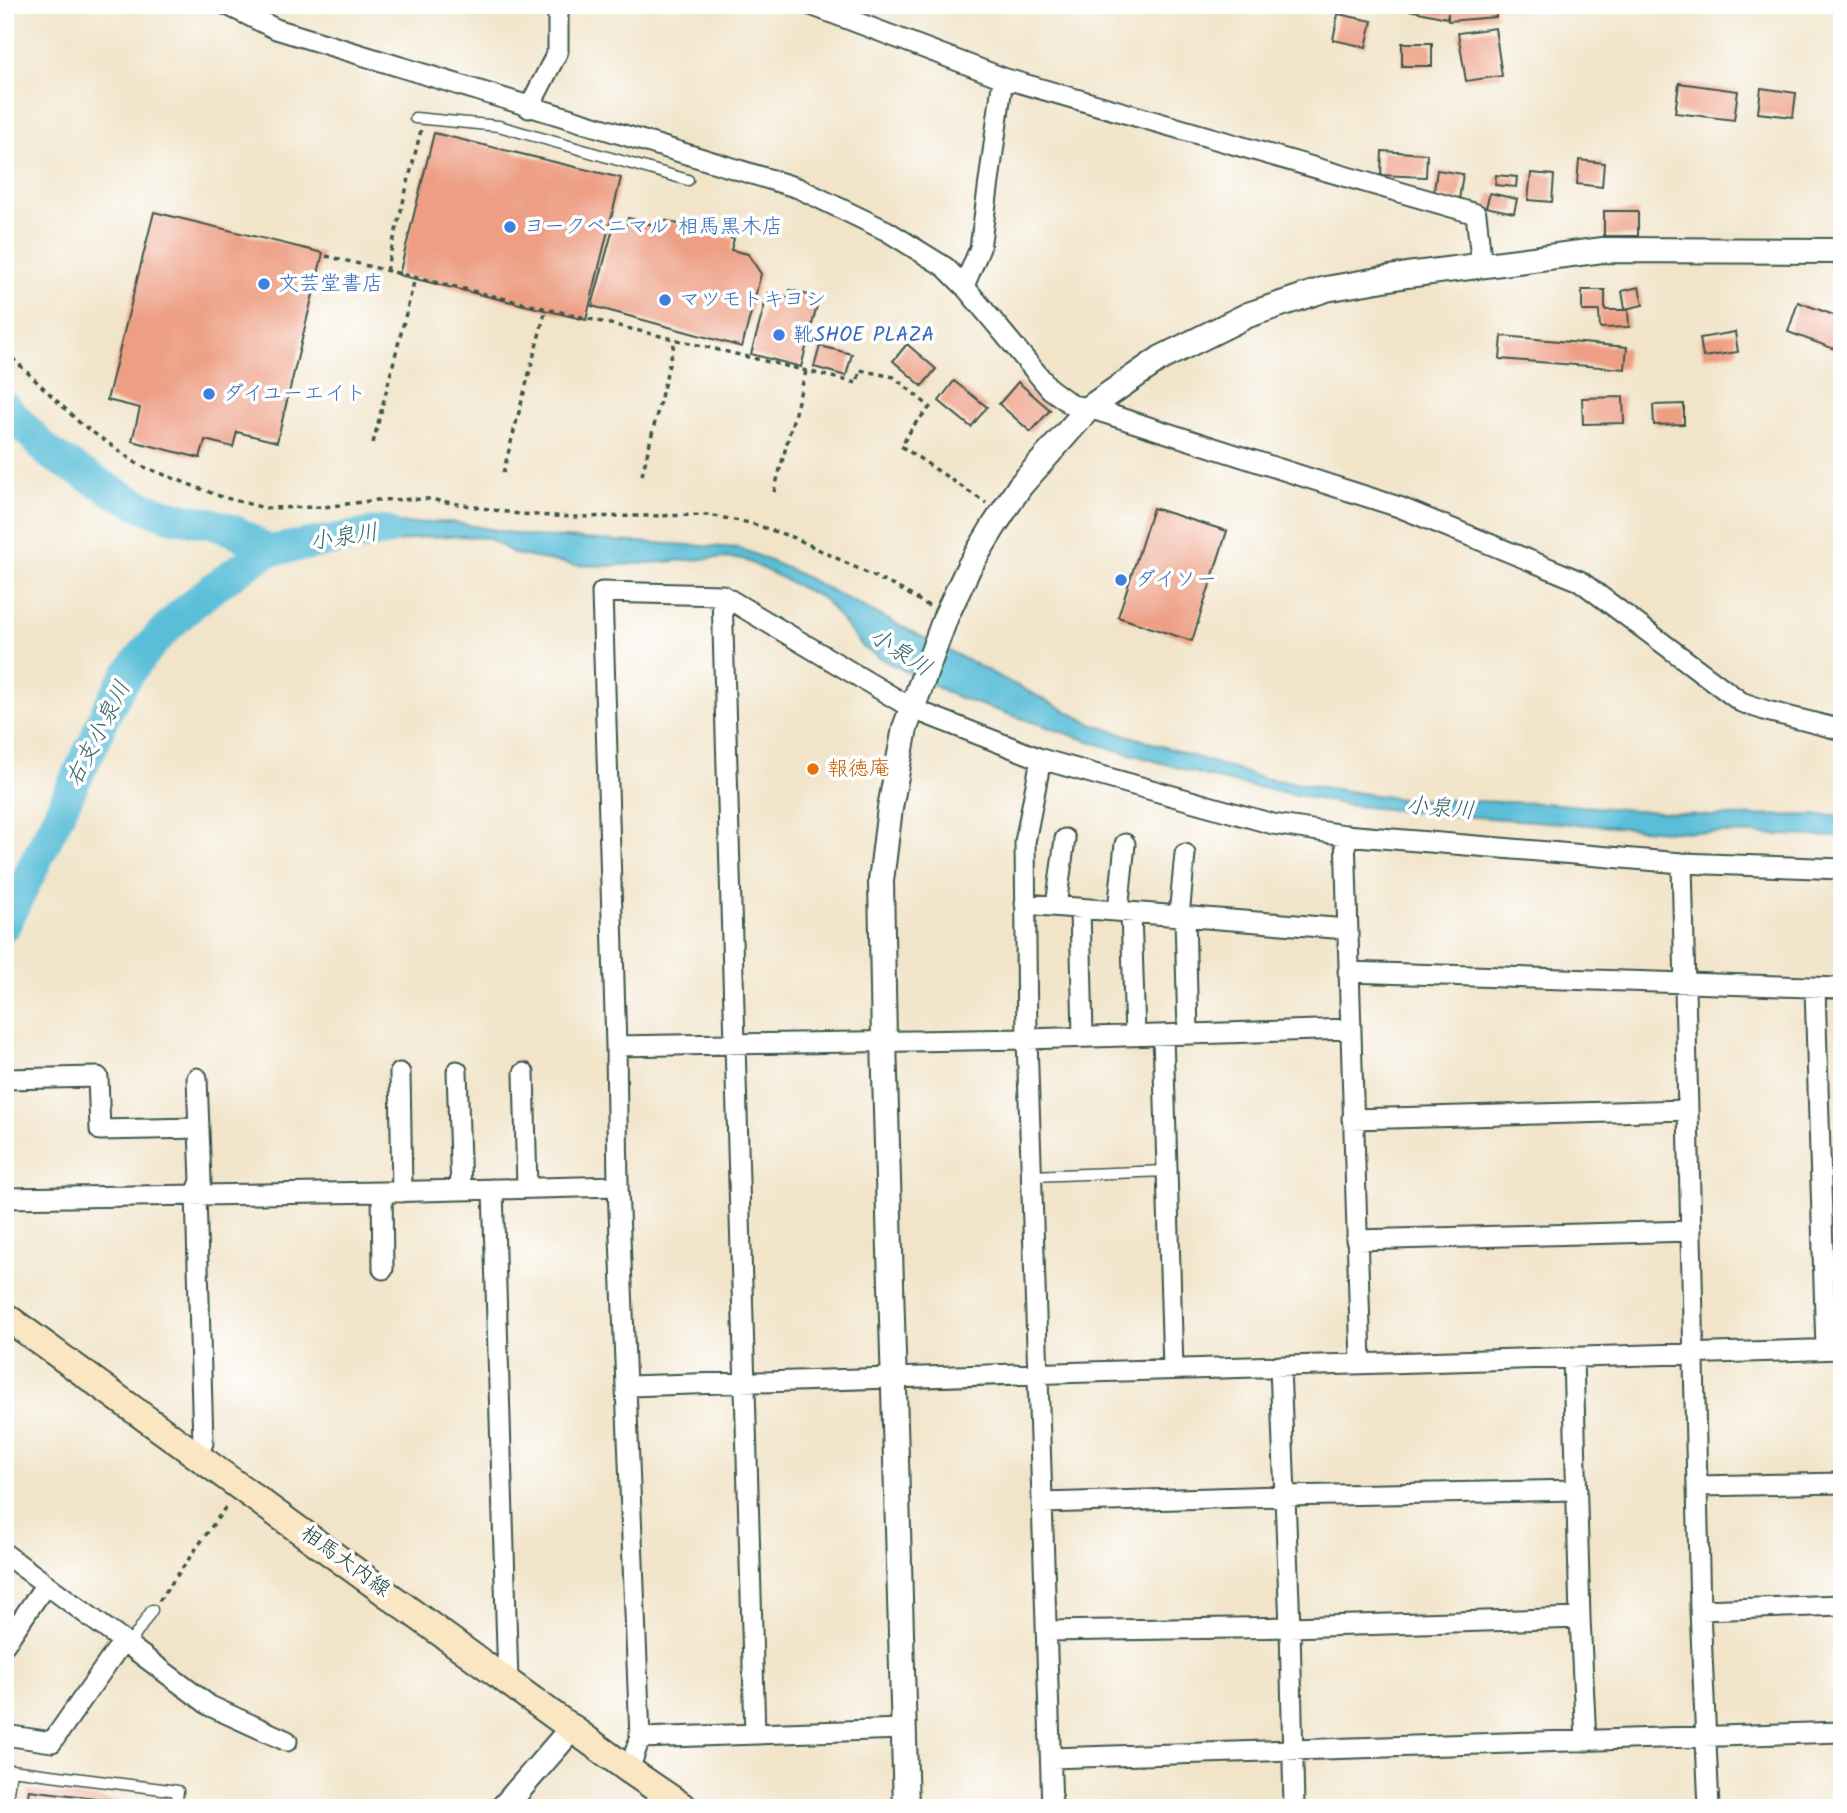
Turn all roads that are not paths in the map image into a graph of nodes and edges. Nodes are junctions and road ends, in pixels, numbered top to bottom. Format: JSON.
{"nodes":[{"id":1,"x":227,"y":5,"type":"edge"},
{"id":2,"x":558,"y":5,"type":"edge"},
{"id":3,"x":811,"y":5,"type":"edge"},
{"id":4,"x":1003,"y":78,"type":"junction"},
{"id":5,"x":529,"y":108,"type":"junction"},
{"id":6,"x":419,"y":118,"type":"road end"},
{"id":7,"x":688,"y":180,"type":"dead end"},
{"id":8,"x":1842,"y":251,"type":"edge"},
{"id":9,"x":1482,"y":267,"type":"junction"},
{"id":10,"x":964,"y":286,"type":"junction"},
{"id":11,"x":1089,"y":408,"type":"junction"},
{"id":12,"x":722,"y":595,"type":"junction"},
{"id":13,"x":916,"y":699,"type":"junction"},
{"id":14,"x":1842,"y":730,"type":"edge"},
{"id":15,"x":1041,"y":759,"type":"junction"},
{"id":16,"x":1345,"y":835,"type":"junction"},
{"id":17,"x":1065,"y":839,"type":"dead end"},
{"id":18,"x":1125,"y":844,"type":"dead end"},
{"id":19,"x":1185,"y":854,"type":"dead end"},
{"id":20,"x":1682,"y":863,"type":"junction"},
{"id":21,"x":1842,"y":869,"type":"edge"},
{"id":22,"x":1025,"y":904,"type":"junction"},
{"id":23,"x":1056,"y":906,"type":"junction"},
{"id":24,"x":1080,"y":908,"type":"junction"},
{"id":25,"x":1125,"y":912,"type":"junction"},
{"id":26,"x":1182,"y":916,"type":"junction"},
{"id":27,"x":1347,"y":929,"type":"junction"},
{"id":28,"x":1348,"y":972,"type":"junction"},
{"id":29,"x":1684,"y":983,"type":"junction"},
{"id":30,"x":1815,"y":988,"type":"junction"},
{"id":31,"x":1842,"y":988,"type":"edge"},
{"id":32,"x":1350,"y":1029,"type":"junction"},
{"id":33,"x":1188,"y":1034,"type":"junction"},
{"id":34,"x":1163,"y":1035,"type":"junction"},
{"id":35,"x":1135,"y":1036,"type":"junction"},
{"id":36,"x":1083,"y":1037,"type":"junction"},
{"id":37,"x":1027,"y":1039,"type":"junction"},
{"id":38,"x":884,"y":1040,"type":"junction"},
{"id":39,"x":733,"y":1042,"type":"junction"},
{"id":40,"x":616,"y":1046,"type":"junction"},
{"id":41,"x":457,"y":1071,"type":"dead end"},
{"id":42,"x":400,"y":1073,"type":"dead end"},
{"id":43,"x":524,"y":1073,"type":"dead end"},
{"id":44,"x":197,"y":1078,"type":"dead end"},
{"id":45,"x":5,"y":1079,"type":"edge"},
{"id":46,"x":1688,"y":1110,"type":"junction"},
{"id":47,"x":1352,"y":1119,"type":"junction"},
{"id":48,"x":199,"y":1128,"type":"junction"},
{"id":49,"x":1167,"y":1171,"type":"junction"},
{"id":50,"x":1031,"y":1176,"type":"junction"},
{"id":51,"x":618,"y":1186,"type":"junction"},
{"id":52,"x":527,"y":1188,"type":"junction"},
{"id":53,"x":493,"y":1189,"type":"junction"},
{"id":54,"x":461,"y":1190,"type":"junction"},
{"id":55,"x":382,"y":1192,"type":"junction"},
{"id":56,"x":402,"y":1192,"type":"junction"},
{"id":57,"x":196,"y":1194,"type":"junction"},
{"id":58,"x":5,"y":1198,"type":"edge"},
{"id":59,"x":1690,"y":1231,"type":"junction"},
{"id":60,"x":1356,"y":1240,"type":"junction"},
{"id":61,"x":383,"y":1269,"type":"dead end"},
{"id":62,"x":6,"y":1319,"type":"edge"},
{"id":63,"x":1834,"y":1349,"type":"edge"},
{"id":64,"x":1695,"y":1353,"type":"junction"},
{"id":65,"x":1573,"y":1357,"type":"junction"},
{"id":66,"x":1361,"y":1363,"type":"junction"},
{"id":67,"x":1280,"y":1366,"type":"junction"},
{"id":68,"x":1173,"y":1369,"type":"junction"},
{"id":69,"x":1037,"y":1373,"type":"junction"},
{"id":70,"x":894,"y":1378,"type":"junction"},
{"id":71,"x":744,"y":1382,"type":"junction"},
{"id":72,"x":628,"y":1385,"type":"junction"},
{"id":73,"x":197,"y":1454,"type":"junction"},
{"id":74,"x":1842,"y":1483,"type":"edge"},
{"id":75,"x":1698,"y":1486,"type":"junction"},
{"id":76,"x":1577,"y":1490,"type":"junction"},
{"id":77,"x":1284,"y":1496,"type":"junction"},
{"id":78,"x":1042,"y":1503,"type":"junction"},
{"id":79,"x":5,"y":1553,"type":"edge"},
{"id":80,"x":46,"y":1584,"type":"junction"},
{"id":81,"x":1842,"y":1605,"type":"edge"},
{"id":82,"x":152,"y":1610,"type":"road end"},
{"id":83,"x":1700,"y":1610,"type":"junction"},
{"id":84,"x":1580,"y":1618,"type":"junction"},
{"id":85,"x":1290,"y":1627,"type":"junction"},
{"id":86,"x":1047,"y":1631,"type":"junction"},
{"id":87,"x":126,"y":1643,"type":"junction"},
{"id":88,"x":5,"y":1644,"type":"edge"},
{"id":89,"x":508,"y":1681,"type":"junction"},
{"id":90,"x":573,"y":1727,"type":"junction"},
{"id":91,"x":902,"y":1729,"type":"junction"},
{"id":92,"x":1842,"y":1732,"type":"edge"},
{"id":93,"x":755,"y":1734,"type":"junction"},
{"id":94,"x":5,"y":1735,"type":"edge"},
{"id":95,"x":1706,"y":1737,"type":"junction"},
{"id":96,"x":640,"y":1738,"type":"junction"},
{"id":97,"x":287,"y":1741,"type":"dead end"},
{"id":98,"x":1586,"y":1741,"type":"junction"},
{"id":99,"x":1293,"y":1750,"type":"junction"},
{"id":100,"x":1051,"y":1758,"type":"junction"},
{"id":101,"x":629,"y":1770,"type":"junction"},
{"id":102,"x":6,"y":1808,"type":"edge"},
{"id":103,"x":176,"y":1808,"type":"edge"},
{"id":104,"x":503,"y":1808,"type":"edge"},
{"id":105,"x":685,"y":1808,"type":"edge"},
{"id":106,"x":906,"y":1808,"type":"edge"},
{"id":107,"x":1052,"y":1808,"type":"edge"},
{"id":108,"x":1294,"y":1808,"type":"edge"},
{"id":109,"x":1709,"y":1808,"type":"edge"}],
"edges":[{"from":1,"to":5,"type":"street"},
{"from":2,"to":5,"type":"street"},
{"from":3,"to":4,"type":"street"},
{"from":4,"to":9,"type":"street"},
{"from":4,"to":10,"type":"street"},
{"from":5,"to":10,"type":"street"},
{"from":6,"to":7,"type":"lane"},
{"from":8,"to":9,"type":"street"},
{"from":9,"to":11,"type":"street"},
{"from":10,"to":11,"type":"street"},
{"from":11,"to":13,"type":"street"},
{"from":11,"to":14,"type":"street"},
{"from":12,"to":13,"type":"street"},
{"from":12,"to":39,"type":"street"},
{"from":12,"to":40,"type":"street"},
{"from":13,"to":15,"type":"street"},
{"from":13,"to":38,"type":"street"},
{"from":15,"to":16,"type":"street"},
{"from":15,"to":22,"type":"street"},
{"from":16,"to":20,"type":"street"},
{"from":16,"to":27,"type":"street"},
{"from":17,"to":23,"type":"street"},
{"from":18,"to":25,"type":"street"},
{"from":19,"to":26,"type":"street"},
{"from":20,"to":21,"type":"street"},
{"from":20,"to":29,"type":"street"},
{"from":22,"to":23,"type":"street"},
{"from":22,"to":37,"type":"street"},
{"from":23,"to":24,"type":"street"},
{"from":24,"to":25,"type":"street"},
{"from":24,"to":36,"type":"street"},
{"from":25,"to":26,"type":"street"},
{"from":25,"to":35,"type":"street"},
{"from":26,"to":27,"type":"street"},
{"from":26,"to":33,"type":"street"},
{"from":27,"to":28,"type":"street"},
{"from":28,"to":29,"type":"street"},
{"from":28,"to":32,"type":"street"},
{"from":29,"to":30,"type":"street"},
{"from":29,"to":46,"type":"street"},
{"from":30,"to":31,"type":"street"},
{"from":30,"to":63,"type":"street"},
{"from":32,"to":33,"type":"street"},
{"from":32,"to":47,"type":"street"},
{"from":33,"to":34,"type":"street"},
{"from":34,"to":35,"type":"street"},
{"from":34,"to":49,"type":"street"},
{"from":35,"to":36,"type":"street"},
{"from":36,"to":37,"type":"street"},
{"from":37,"to":38,"type":"street"},
{"from":37,"to":50,"type":"street"},
{"from":38,"to":39,"type":"street"},
{"from":38,"to":70,"type":"street"},
{"from":39,"to":40,"type":"street"},
{"from":39,"to":71,"type":"street"},
{"from":40,"to":51,"type":"street"},
{"from":41,"to":54,"type":"street"},
{"from":42,"to":56,"type":"street"},
{"from":43,"to":52,"type":"street"},
{"from":44,"to":48,"type":"street"},
{"from":45,"to":48,"type":"street"},
{"from":46,"to":47,"type":"street"},
{"from":46,"to":59,"type":"street"},
{"from":47,"to":60,"type":"street"},
{"from":48,"to":57,"type":"street"},
{"from":49,"to":50,"type":"lane"},
{"from":49,"to":68,"type":"street"},
{"from":50,"to":69,"type":"street"},
{"from":51,"to":52,"type":"street"},
{"from":51,"to":72,"type":"street"},
{"from":52,"to":53,"type":"street"},
{"from":53,"to":54,"type":"street"},
{"from":53,"to":89,"type":"street"},
{"from":54,"to":56,"type":"street"},
{"from":55,"to":56,"type":"street"},
{"from":55,"to":57,"type":"street"},
{"from":55,"to":61,"type":"street"},
{"from":57,"to":58,"type":"street"},
{"from":57,"to":73,"type":"street"},
{"from":59,"to":60,"type":"street"},
{"from":59,"to":64,"type":"street"},
{"from":60,"to":66,"type":"street"},
{"from":62,"to":73,"type":"main road","name":"相馬大内線"},
{"from":63,"to":64,"type":"street"},
{"from":64,"to":65,"type":"street"},
{"from":64,"to":75,"type":"street"},
{"from":65,"to":66,"type":"street"},
{"from":65,"to":76,"type":"street"},
{"from":66,"to":67,"type":"street"},
{"from":67,"to":68,"type":"street"},
{"from":67,"to":77,"type":"street"},
{"from":68,"to":69,"type":"street"},
{"from":69,"to":70,"type":"street"},
{"from":69,"to":78,"type":"street"},
{"from":70,"to":71,"type":"street"},
{"from":70,"to":91,"type":"street"},
{"from":71,"to":72,"type":"street"},
{"from":71,"to":93,"type":"street"},
{"from":72,"to":96,"type":"street"},
{"from":73,"to":89,"type":"main road","name":"相馬大内線"},
{"from":74,"to":75,"type":"street"},
{"from":75,"to":83,"type":"street"},
{"from":76,"to":77,"type":"street"},
{"from":76,"to":84,"type":"street"},
{"from":77,"to":78,"type":"street"},
{"from":77,"to":85,"type":"street"},
{"from":78,"to":86,"type":"street"},
{"from":79,"to":80,"type":"street"},
{"from":80,"to":87,"type":"street"},
{"from":80,"to":88,"type":"street"},
{"from":81,"to":83,"type":"street"},
{"from":82,"to":87,"type":"lane"},
{"from":83,"to":95,"type":"street"},
{"from":84,"to":85,"type":"street"},
{"from":84,"to":98,"type":"street"},
{"from":85,"to":86,"type":"street"},
{"from":85,"to":99,"type":"street"},
{"from":86,"to":100,"type":"street"},
{"from":87,"to":94,"type":"street"},
{"from":87,"to":97,"type":"street"},
{"from":89,"to":90,"type":"main road","name":"相馬大内線"},
{"from":90,"to":101,"type":"main road","name":"相馬大内線"},
{"from":90,"to":104,"type":"street"},
{"from":91,"to":93,"type":"street"},
{"from":91,"to":106,"type":"street"},
{"from":92,"to":95,"type":"street"},
{"from":93,"to":96,"type":"street"},
{"from":95,"to":98,"type":"street"},
{"from":95,"to":109,"type":"street"},
{"from":96,"to":101,"type":"street"},
{"from":98,"to":99,"type":"street"},
{"from":99,"to":100,"type":"street"},
{"from":99,"to":108,"type":"street"},
{"from":100,"to":107,"type":"street"},
{"from":101,"to":105,"type":"main road","name":"相馬大内線"},
{"from":102,"to":103,"type":"lane"}]}
